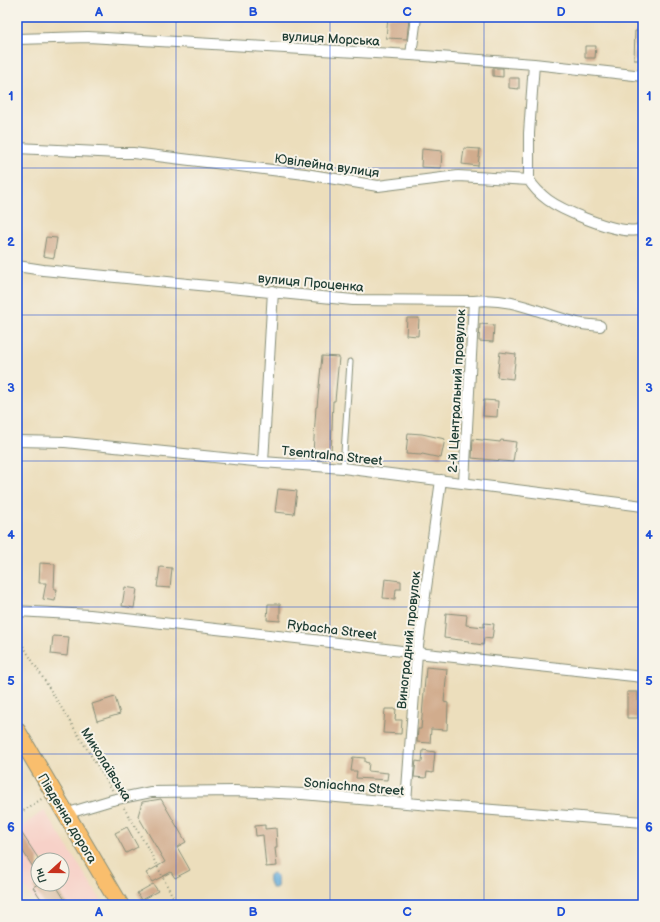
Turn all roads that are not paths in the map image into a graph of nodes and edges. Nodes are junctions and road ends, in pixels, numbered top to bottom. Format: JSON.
{"nodes":[{"id":1,"x":416,"y":17,"type":"edge"},
{"id":2,"x":17,"y":39,"type":"edge"},
{"id":3,"x":411,"y":55,"type":"junction"},
{"id":4,"x":534,"y":64,"type":"junction"},
{"id":5,"x":643,"y":76,"type":"edge"},
{"id":6,"x":17,"y":148,"type":"edge"},
{"id":7,"x":529,"y":180,"type":"junction"},
{"id":8,"x":643,"y":230,"type":"edge"},
{"id":9,"x":17,"y":266,"type":"edge"},
{"id":10,"x":273,"y":291,"type":"junction"},
{"id":11,"x":474,"y":301,"type":"junction"},
{"id":12,"x":600,"y":326,"type":"dead end"},
{"id":13,"x":350,"y":362,"type":"dead end"},
{"id":14,"x":17,"y":441,"type":"edge"},
{"id":15,"x":263,"y":462,"type":"junction"},
{"id":16,"x":343,"y":468,"type":"junction"},
{"id":17,"x":441,"y":480,"type":"junction"},
{"id":18,"x":464,"y":482,"type":"junction"},
{"id":19,"x":643,"y":506,"type":"edge"},
{"id":20,"x":17,"y":611,"type":"edge"},
{"id":21,"x":417,"y":653,"type":"junction"},
{"id":22,"x":643,"y":676,"type":"edge"},
{"id":23,"x":17,"y":732,"type":"edge"},
{"id":24,"x":406,"y":803,"type":"junction"},
{"id":25,"x":65,"y":814,"type":"junction"},
{"id":26,"x":643,"y":822,"type":"edge"},
{"id":27,"x":120,"y":905,"type":"edge"}],
"edges":[{"from":1,"to":3,"type":"street"},
{"from":2,"to":3,"type":"street","name":"вулиця Морська"},
{"from":3,"to":4,"type":"street","name":"вулиця Морська"},
{"from":4,"to":5,"type":"street","name":"вулиця Морська"},
{"from":4,"to":7,"type":"street"},
{"from":6,"to":7,"type":"street","name":"Ювілейна вулиця"},
{"from":7,"to":8,"type":"street"},
{"from":9,"to":10,"type":"street","name":"вулиця Проценка"},
{"from":10,"to":11,"type":"street","name":"вулиця Проценка"},
{"from":10,"to":15,"type":"street"},
{"from":11,"to":12,"type":"street","name":"вулиця Проценка"},
{"from":11,"to":18,"type":"street","name":"2-й Центральний провулок"},
{"from":13,"to":16,"type":"lane"},
{"from":14,"to":15,"type":"street","name":"Tsentralna Street"},
{"from":15,"to":16,"type":"street","name":"Tsentralna Street"},
{"from":16,"to":17,"type":"street","name":"Tsentralna Street"},
{"from":17,"to":18,"type":"street","name":"Tsentralna Street"},
{"from":17,"to":21,"type":"street","name":"Виноградний провулок"},
{"from":18,"to":19,"type":"street","name":"Tsentralna Street"},
{"from":20,"to":21,"type":"street","name":"Rybacha Street"},
{"from":21,"to":22,"type":"street","name":"Rybacha Street"},
{"from":21,"to":24,"type":"street","name":"Виноградний провулок"},
{"from":23,"to":25,"type":"highway","name":"Південна дорога"},
{"from":24,"to":25,"type":"street","name":"Soniachna Street"},
{"from":24,"to":26,"type":"street","name":"Soniachna Street"},
{"from":25,"to":27,"type":"highway","name":"Південна дорога"}]}
